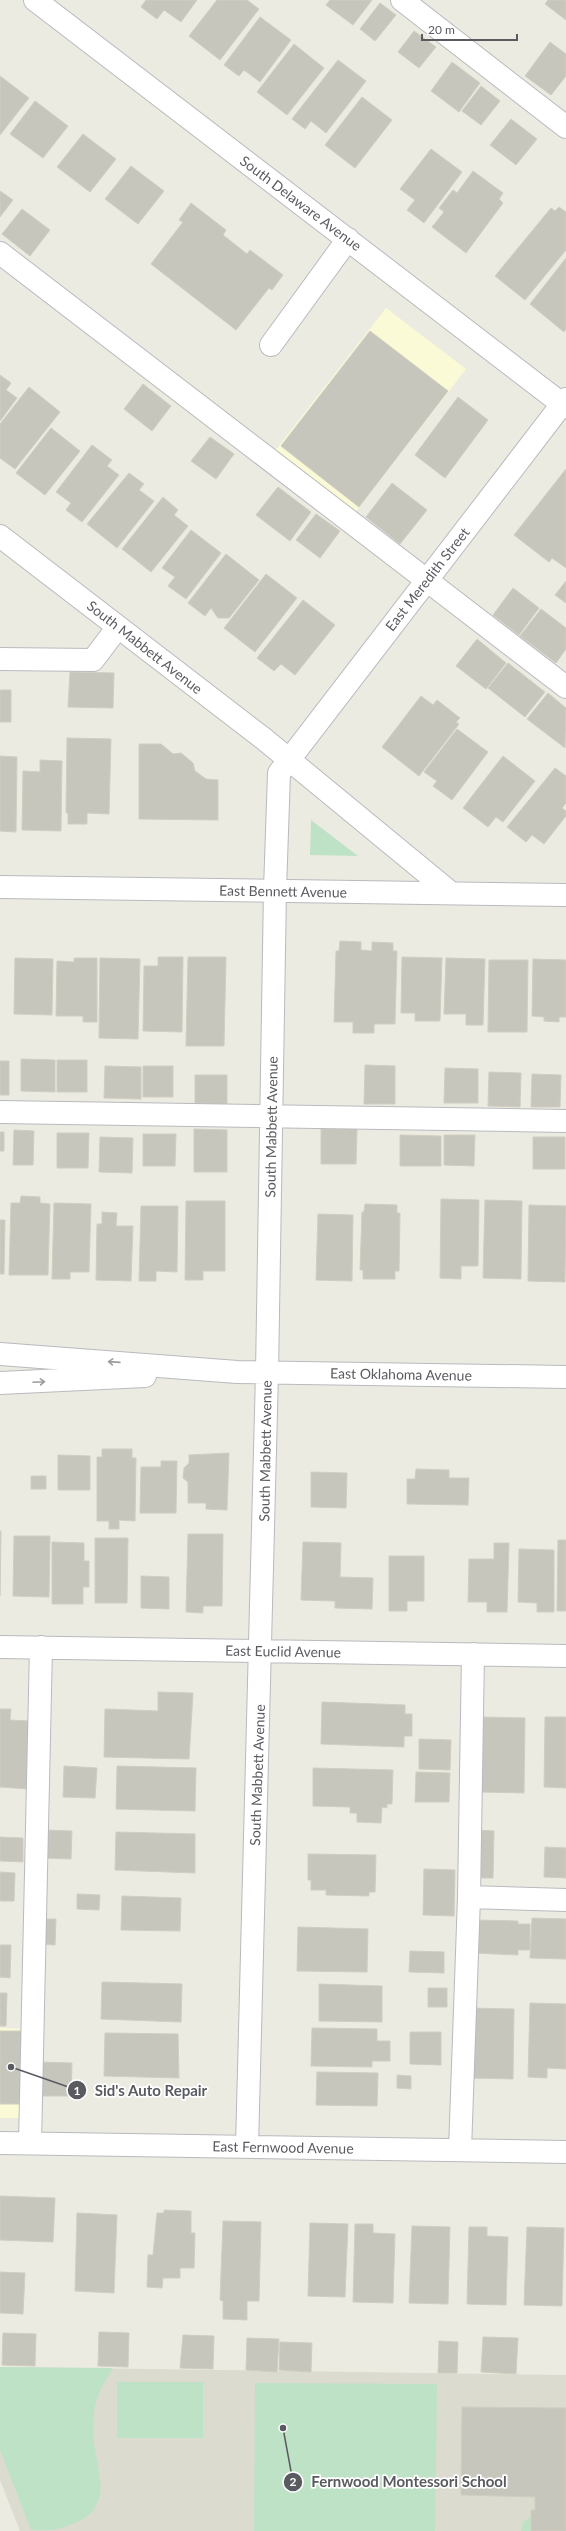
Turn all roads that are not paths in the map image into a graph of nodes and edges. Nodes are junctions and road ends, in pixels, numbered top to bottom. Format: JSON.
{"nodes":[{"id":1,"x":35,"y":0,"type":"edge"},
{"id":2,"x":402,"y":0,"type":"edge"},
{"id":3,"x":566,"y":127,"type":"edge"},
{"id":4,"x":348,"y":239,"type":"junction"},
{"id":5,"x":0,"y":253,"type":"edge"},
{"id":6,"x":270,"y":345,"type":"dead end"},
{"id":7,"x":565,"y":403,"type":"edge"},
{"id":8,"x":0,"y":536,"type":"edge"},
{"id":9,"x":427,"y":580,"type":"junction"},
{"id":10,"x":118,"y":627,"type":"junction"},
{"id":11,"x":0,"y":659,"type":"edge"},
{"id":12,"x":566,"y":687,"type":"edge"},
{"id":13,"x":289,"y":759,"type":"junction"},
{"id":14,"x":0,"y":887,"type":"edge"},
{"id":15,"x":275,"y":890,"type":"junction"},
{"id":16,"x":451,"y":892,"type":"junction"},
{"id":17,"x":566,"y":895,"type":"edge"},
{"id":18,"x":0,"y":1112,"type":"edge"},
{"id":19,"x":271,"y":1116,"type":"junction"},
{"id":20,"x":566,"y":1121,"type":"edge"},
{"id":21,"x":0,"y":1354,"type":"edge"},
{"id":22,"x":237,"y":1372,"type":"junction"},
{"id":23,"x":267,"y":1373,"type":"junction"},
{"id":24,"x":566,"y":1377,"type":"edge"},
{"id":25,"x":0,"y":1383,"type":"edge"},
{"id":26,"x":0,"y":1647,"type":"edge"},
{"id":27,"x":41,"y":1647,"type":"junction"},
{"id":28,"x":260,"y":1650,"type":"junction"},
{"id":29,"x":473,"y":1654,"type":"junction"},
{"id":30,"x":566,"y":1656,"type":"edge"},
{"id":31,"x":469,"y":1897,"type":"junction"},
{"id":32,"x":566,"y":1900,"type":"edge"},
{"id":33,"x":0,"y":2143,"type":"edge"},
{"id":34,"x":30,"y":2143,"type":"junction"},
{"id":35,"x":247,"y":2147,"type":"junction"},
{"id":36,"x":460,"y":2150,"type":"junction"},
{"id":37,"x":566,"y":2152,"type":"edge"}],
"edges":[{"from":1,"to":4,"type":"street","name":"South Delaware Avenue"},
{"from":2,"to":3,"type":"street"},
{"from":4,"to":6,"type":"street"},
{"from":4,"to":7,"type":"street","name":"South Delaware Avenue"},
{"from":5,"to":9,"type":"street"},
{"from":7,"to":9,"type":"street","name":"East Meredith Street"},
{"from":8,"to":10,"type":"street","name":"South Mabbett Avenue"},
{"from":9,"to":12,"type":"street"},
{"from":9,"to":13,"type":"street","name":"East Meredith Street"},
{"from":10,"to":11,"type":"street"},
{"from":10,"to":13,"type":"street","name":"South Mabbett Avenue"},
{"from":13,"to":15,"type":"street","name":"South Mabbett Avenue"},
{"from":13,"to":16,"type":"street","name":"South Mabbett Avenue"},
{"from":14,"to":15,"type":"street","name":"East Bennett Avenue"},
{"from":15,"to":16,"type":"street","name":"East Bennett Avenue"},
{"from":15,"to":19,"type":"street","name":"South Mabbett Avenue"},
{"from":16,"to":17,"type":"street","name":"East Bennett Avenue"},
{"from":18,"to":19,"type":"street"},
{"from":19,"to":20,"type":"street"},
{"from":19,"to":23,"type":"street","name":"South Mabbett Avenue"},
{"from":22,"to":21,"type":"street","name":"East Oklahoma Avenue","one_way":true},
{"from":22,"to":23,"type":"street","name":"East Oklahoma Avenue"},
{"from":25,"to":22,"type":"street","name":"East Oklahoma Avenue","one_way":true},
{"from":23,"to":24,"type":"street","name":"East Oklahoma Avenue"},
{"from":23,"to":28,"type":"street","name":"South Mabbett Avenue"},
{"from":26,"to":27,"type":"street","name":"East Euclid Avenue"},
{"from":27,"to":28,"type":"street","name":"East Euclid Avenue"},
{"from":27,"to":34,"type":"street"},
{"from":28,"to":29,"type":"street","name":"East Euclid Avenue"},
{"from":28,"to":35,"type":"street","name":"South Mabbett Avenue"},
{"from":29,"to":30,"type":"street","name":"East Euclid Avenue"},
{"from":29,"to":31,"type":"street"},
{"from":31,"to":32,"type":"street"},
{"from":31,"to":36,"type":"street"},
{"from":33,"to":34,"type":"street","name":"East Fernwood Avenue"},
{"from":34,"to":35,"type":"street","name":"East Fernwood Avenue"},
{"from":35,"to":36,"type":"street","name":"East Fernwood Avenue"},
{"from":36,"to":37,"type":"street","name":"East Fernwood Avenue"}]}
